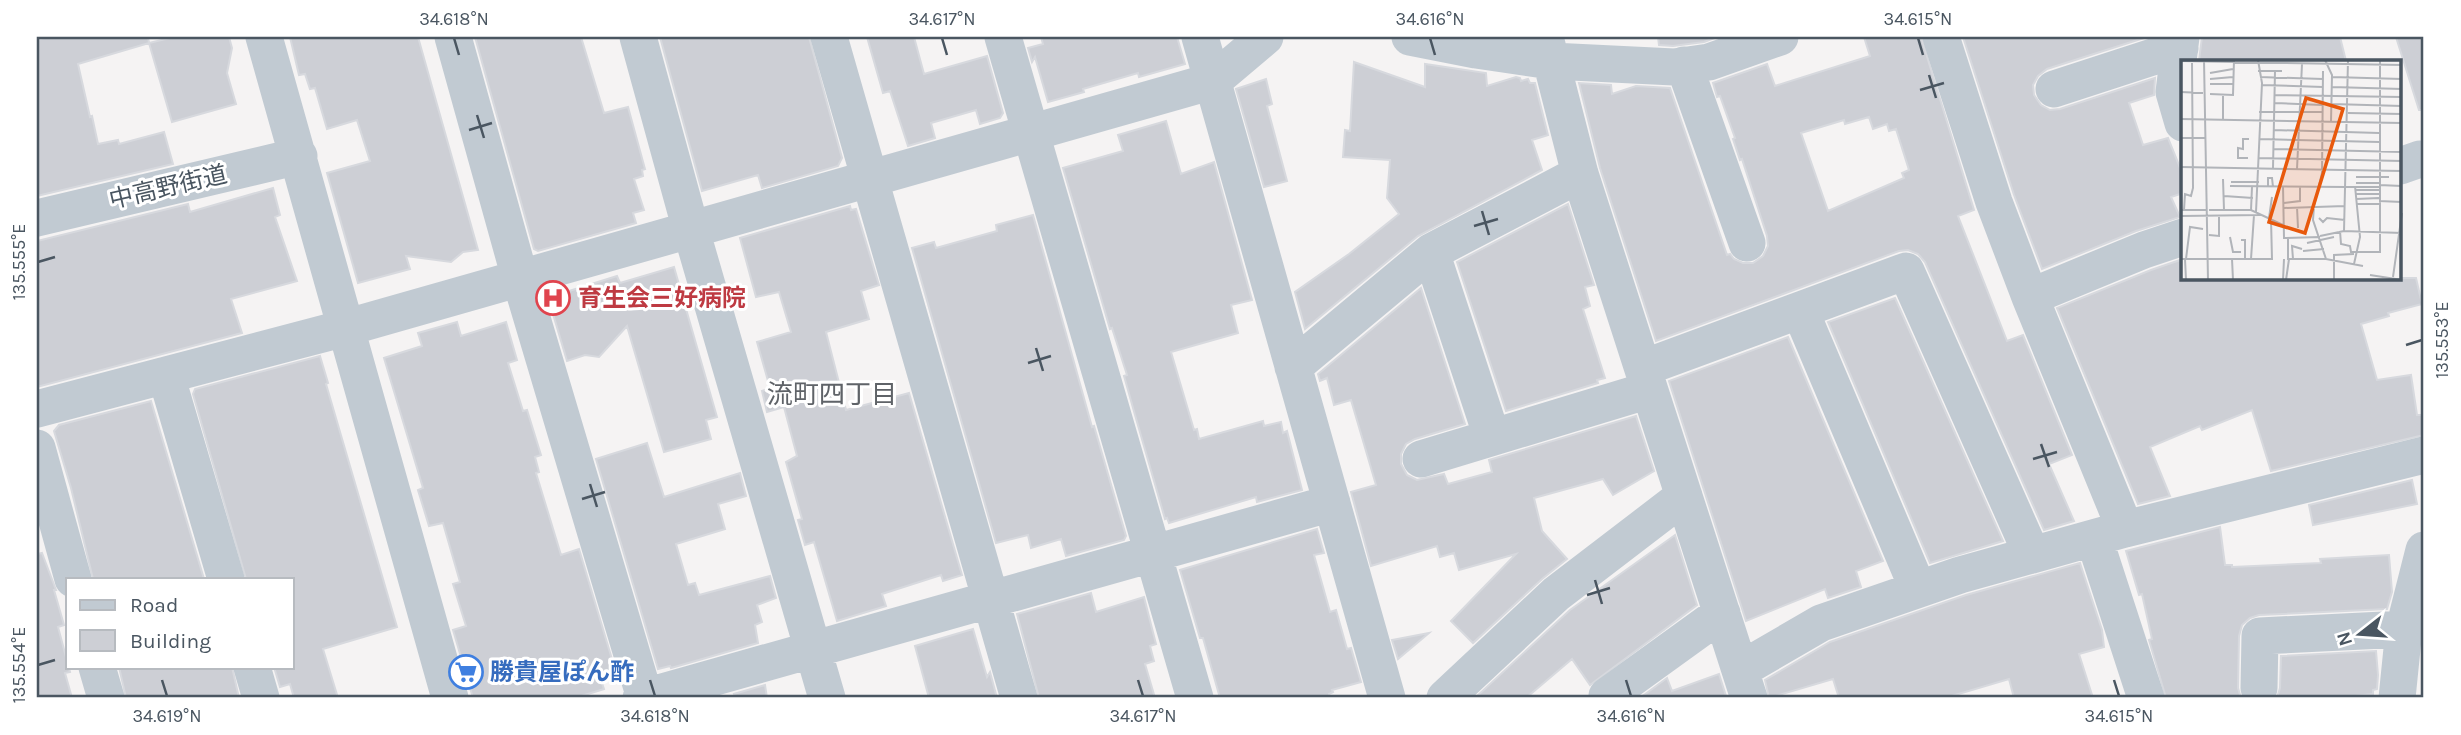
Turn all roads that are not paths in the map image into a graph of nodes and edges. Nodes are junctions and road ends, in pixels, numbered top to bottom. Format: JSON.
{"nodes":[{"id":1,"x":264,"y":37,"type":"edge"},
{"id":2,"x":453,"y":37,"type":"edge"},
{"id":3,"x":638,"y":37,"type":"edge"},
{"id":4,"x":829,"y":37,"type":"edge"},
{"id":5,"x":1003,"y":37,"type":"edge"},
{"id":6,"x":1200,"y":37,"type":"edge"},
{"id":7,"x":1265,"y":37,"type":"edge"},
{"id":8,"x":1410,"y":37,"type":"edge"},
{"id":9,"x":1780,"y":37,"type":"edge"},
{"id":10,"x":1941,"y":37,"type":"edge"},
{"id":11,"x":2181,"y":42,"type":"edge"},
{"id":12,"x":1548,"y":49,"type":"edge"},
{"id":13,"x":1684,"y":65,"type":"junction"},
{"id":14,"x":1213,"y":81,"type":"junction"},
{"id":15,"x":2054,"y":89,"type":"dead end"},
{"id":16,"x":2181,"y":116,"type":"edge"},
{"id":17,"x":1030,"y":133,"type":"junction"},
{"id":18,"x":299,"y":156,"type":"junction"},
{"id":19,"x":1580,"y":174,"type":"junction"},
{"id":20,"x":869,"y":179,"type":"junction"},
{"id":21,"x":37,"y":218,"type":"edge"},
{"id":22,"x":691,"y":230,"type":"junction"},
{"id":23,"x":2181,"y":238,"type":"edge"},
{"id":24,"x":1747,"y":243,"type":"dead end"},
{"id":25,"x":1431,"y":252,"type":"junction"},
{"id":26,"x":520,"y":278,"type":"junction"},
{"id":27,"x":2030,"y":297,"type":"junction"},
{"id":28,"x":1800,"y":310,"type":"junction"},
{"id":29,"x":345,"y":328,"type":"junction"},
{"id":30,"x":1293,"y":367,"type":"junction"},
{"id":31,"x":166,"y":375,"type":"junction"},
{"id":32,"x":1646,"y":379,"type":"junction"},
{"id":33,"x":37,"y":409,"type":"edge"},
{"id":34,"x":1492,"y":437,"type":"junction"},
{"id":35,"x":37,"y":448,"type":"edge"},
{"id":36,"x":2424,"y":455,"type":"edge"},
{"id":37,"x":1421,"y":459,"type":"dead end"},
{"id":38,"x":1684,"y":496,"type":"junction"},
{"id":39,"x":1332,"y":503,"type":"junction"},
{"id":40,"x":2109,"y":534,"type":"junction"},
{"id":41,"x":2424,"y":550,"type":"edge"},
{"id":42,"x":1154,"y":554,"type":"junction"},
{"id":43,"x":2032,"y":555,"type":"junction"},
{"id":44,"x":73,"y":578,"type":"edge"},
{"id":45,"x":226,"y":578,"type":"edge"},
{"id":46,"x":1918,"y":589,"type":"junction"},
{"id":47,"x":992,"y":599,"type":"junction"},
{"id":48,"x":1722,"y":613,"type":"junction"},
{"id":49,"x":2404,"y":629,"type":"junction"},
{"id":50,"x":813,"y":650,"type":"junction"},
{"id":51,"x":97,"y":668,"type":"edge"},
{"id":52,"x":252,"y":668,"type":"edge"},
{"id":53,"x":1745,"y":684,"type":"edge"},
{"id":54,"x":2259,"y":688,"type":"dead end"},
{"id":55,"x":2406,"y":694,"type":"edge"},
{"id":56,"x":1607,"y":696,"type":"dead end"},
{"id":57,"x":106,"y":698,"type":"edge"},
{"id":58,"x":261,"y":698,"type":"edge"},
{"id":59,"x":450,"y":698,"type":"edge"},
{"id":60,"x":644,"y":698,"type":"edge"},
{"id":61,"x":827,"y":698,"type":"edge"},
{"id":62,"x":1019,"y":698,"type":"edge"},
{"id":63,"x":1195,"y":698,"type":"edge"},
{"id":64,"x":1387,"y":698,"type":"edge"},
{"id":65,"x":1446,"y":698,"type":"edge"},
{"id":66,"x":2146,"y":698,"type":"edge"}],
"edges":[{"from":1,"to":18,"type":"street"},
{"from":2,"to":26,"type":"street"},
{"from":3,"to":22,"type":"street"},
{"from":4,"to":20,"type":"street"},
{"from":5,"to":17,"type":"street"},
{"from":6,"to":14,"type":"street"},
{"from":7,"to":14,"type":"street"},
{"from":8,"to":12,"type":"street"},
{"from":9,"to":13,"type":"street"},
{"from":10,"to":27,"type":"street"},
{"from":11,"to":15,"type":"street"},
{"from":11,"to":16,"type":"street"},
{"from":12,"to":13,"type":"street"},
{"from":12,"to":19,"type":"street"},
{"from":13,"to":24,"type":"street"},
{"from":14,"to":17,"type":"street"},
{"from":14,"to":30,"type":"street"},
{"from":17,"to":20,"type":"street"},
{"from":17,"to":42,"type":"street"},
{"from":18,"to":21,"type":"street","name":"中高野街道"},
{"from":18,"to":29,"type":"street"},
{"from":19,"to":25,"type":"street"},
{"from":19,"to":32,"type":"street"},
{"from":20,"to":22,"type":"street"},
{"from":20,"to":47,"type":"street"},
{"from":22,"to":26,"type":"street"},
{"from":22,"to":50,"type":"street"},
{"from":23,"to":27,"type":"street"},
{"from":25,"to":30,"type":"street"},
{"from":25,"to":34,"type":"street"},
{"from":26,"to":29,"type":"street"},
{"from":26,"to":60,"type":"street"},
{"from":27,"to":40,"type":"street"},
{"from":28,"to":32,"type":"street"},
{"from":28,"to":43,"type":"street"},
{"from":28,"to":46,"type":"street"},
{"from":29,"to":31,"type":"street"},
{"from":29,"to":59,"type":"street"},
{"from":30,"to":39,"type":"street"},
{"from":31,"to":33,"type":"street"},
{"from":31,"to":45,"type":"street"},
{"from":32,"to":34,"type":"street"},
{"from":32,"to":38,"type":"street"},
{"from":34,"to":37,"type":"street"},
{"from":35,"to":44,"type":"street"},
{"from":36,"to":40,"type":"street"},
{"from":38,"to":48,"type":"street"},
{"from":38,"to":65,"type":"street"},
{"from":39,"to":42,"type":"street"},
{"from":39,"to":64,"type":"street"},
{"from":40,"to":43,"type":"street"},
{"from":40,"to":66,"type":"street"},
{"from":41,"to":49,"type":"street"},
{"from":42,"to":47,"type":"street"},
{"from":42,"to":63,"type":"street"},
{"from":43,"to":46,"type":"street"},
{"from":46,"to":53,"type":"street"},
{"from":47,"to":50,"type":"street"},
{"from":47,"to":62,"type":"street"},
{"from":48,"to":53,"type":"street"},
{"from":48,"to":56,"type":"street"},
{"from":49,"to":54,"type":"street"},
{"from":49,"to":55,"type":"street"},
{"from":50,"to":60,"type":"street"},
{"from":50,"to":61,"type":"street"},
{"from":51,"to":57,"type":"street"},
{"from":52,"to":58,"type":"street"}]}
